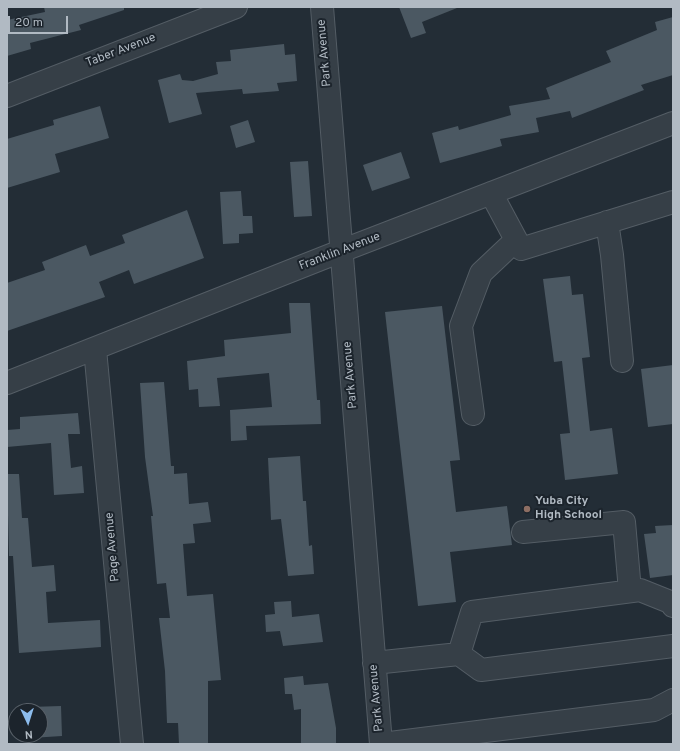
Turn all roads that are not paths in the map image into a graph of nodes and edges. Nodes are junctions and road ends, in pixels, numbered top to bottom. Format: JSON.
{"nodes":[{"id":1,"x":236,"y":7,"type":"edge"},
{"id":2,"x":322,"y":7,"type":"edge"},
{"id":3,"x":7,"y":96,"type":"edge"},
{"id":4,"x":673,"y":123,"type":"edge"},
{"id":5,"x":491,"y":193,"type":"junction"},
{"id":6,"x":673,"y":202,"type":"edge"},
{"id":7,"x":607,"y":222,"type":"junction"},
{"id":8,"x":516,"y":240,"type":"junction"},
{"id":9,"x":341,"y":251,"type":"junction"},
{"id":10,"x":95,"y":349,"type":"junction"},
{"id":11,"x":622,"y":361,"type":"dead end"},
{"id":12,"x":7,"y":383,"type":"edge"},
{"id":13,"x":473,"y":414,"type":"dead end"},
{"id":14,"x":523,"y":532,"type":"dead end"},
{"id":15,"x":630,"y":591,"type":"junction"},
{"id":16,"x":673,"y":606,"type":"edge"},
{"id":17,"x":673,"y":646,"type":"edge"},
{"id":18,"x":459,"y":654,"type":"junction"},
{"id":19,"x":374,"y":663,"type":"junction"},
{"id":20,"x":673,"y":700,"type":"edge"},
{"id":21,"x":132,"y":744,"type":"edge"},
{"id":22,"x":381,"y":744,"type":"edge"}],
"edges":[{"from":1,"to":3,"type":"street","name":"Taber Avenue"},
{"from":2,"to":9,"type":"street","name":"Park Avenue"},
{"from":4,"to":5,"type":"street","name":"Franklin Avenue"},
{"from":5,"to":8,"type":"street"},
{"from":5,"to":9,"type":"street","name":"Franklin Avenue"},
{"from":6,"to":7,"type":"street"},
{"from":7,"to":8,"type":"street"},
{"from":7,"to":11,"type":"street"},
{"from":8,"to":13,"type":"street"},
{"from":9,"to":10,"type":"street","name":"Franklin Avenue"},
{"from":9,"to":19,"type":"street","name":"Park Avenue"},
{"from":10,"to":12,"type":"street","name":"Franklin Avenue"},
{"from":10,"to":21,"type":"street","name":"Page Avenue"},
{"from":14,"to":15,"type":"street"},
{"from":15,"to":16,"type":"street"},
{"from":15,"to":18,"type":"street"},
{"from":17,"to":18,"type":"street"},
{"from":18,"to":19,"type":"street"},
{"from":19,"to":22,"type":"street","name":"Park Avenue"},
{"from":20,"to":22,"type":"street"}]}
